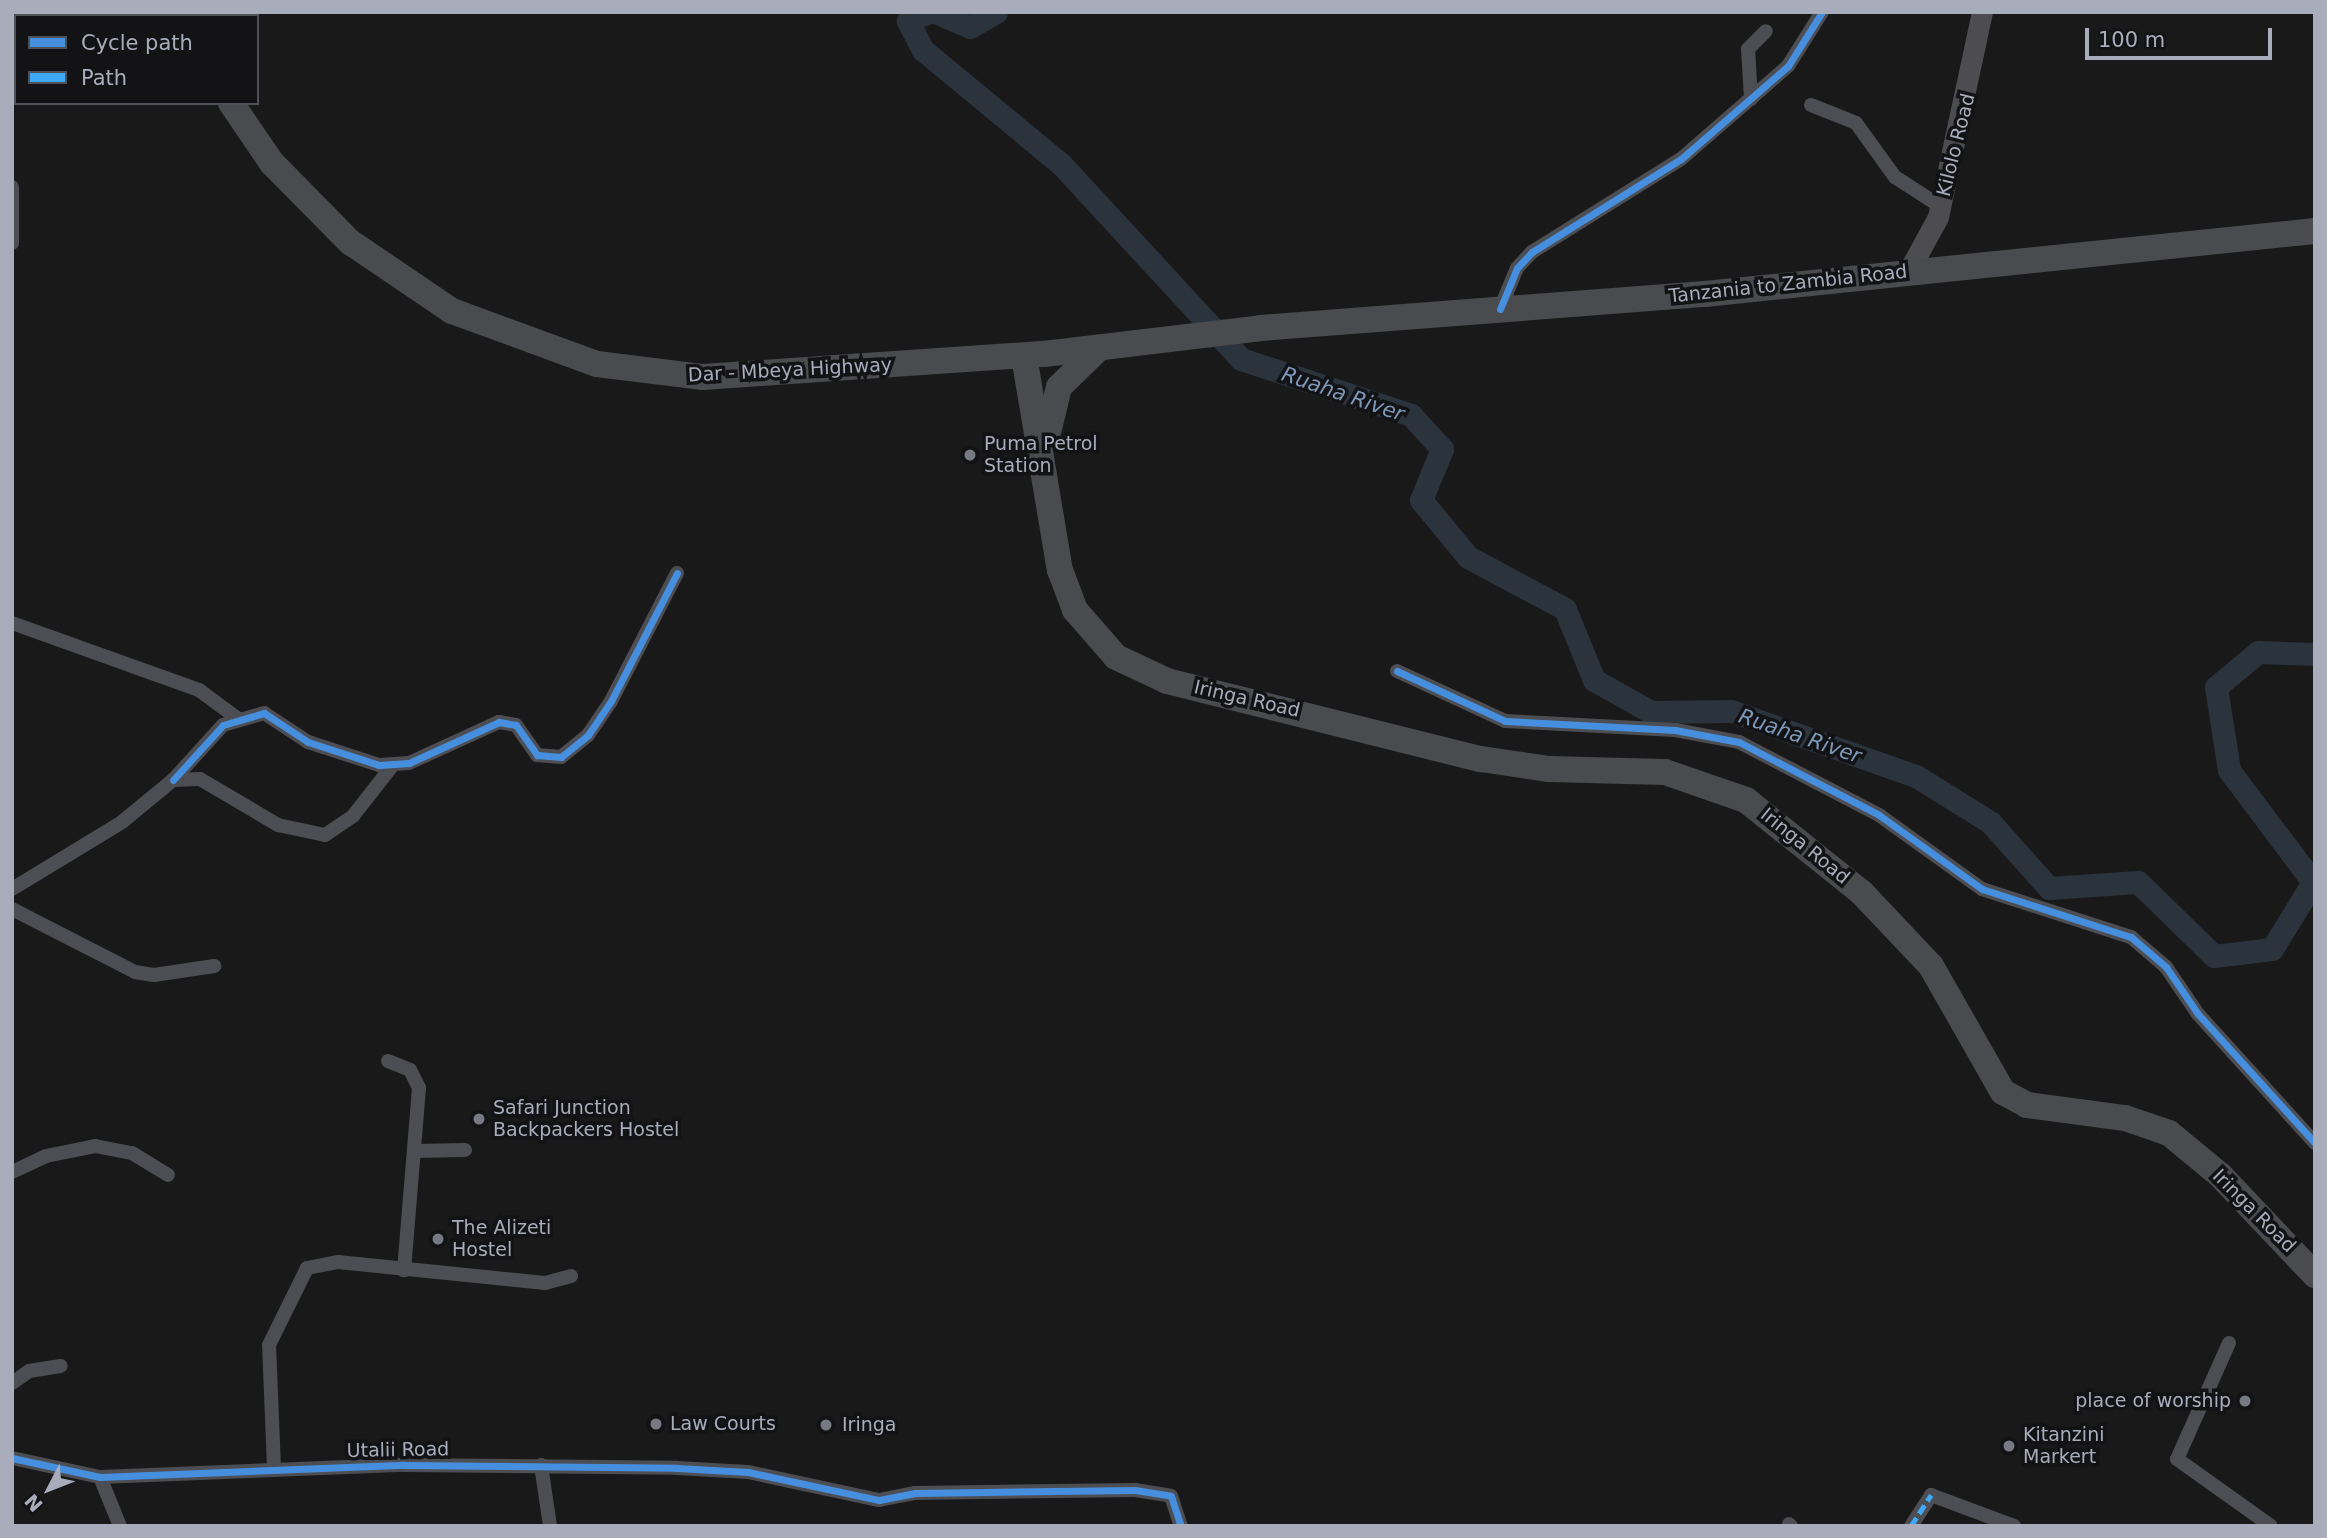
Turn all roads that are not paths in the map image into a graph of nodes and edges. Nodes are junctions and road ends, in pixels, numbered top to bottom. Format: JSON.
{"nodes":[{"id":1,"x":1822,"y":12,"type":"edge"},
{"id":2,"x":1982,"y":12,"type":"edge"},
{"id":3,"x":1766,"y":31,"type":"dead end"},
{"id":4,"x":1751,"y":99,"type":"junction"},
{"id":5,"x":233,"y":105,"type":"edge"},
{"id":6,"x":1811,"y":105,"type":"dead end"},
{"id":7,"x":12,"y":187,"type":"edge"},
{"id":8,"x":1940,"y":206,"type":"junction"},
{"id":9,"x":2315,"y":231,"type":"edge"},
{"id":10,"x":12,"y":243,"type":"edge"},
{"id":11,"x":1909,"y":270,"type":"junction"},
{"id":12,"x":1500,"y":309,"type":"junction"},
{"id":13,"x":1112,"y":345,"type":"junction"},
{"id":14,"x":1034,"y":355,"type":"junction"},
{"id":15,"x":970,"y":357,"type":"junction"},
{"id":16,"x":1041,"y":409,"type":"junction"},
{"id":17,"x":677,"y":573,"type":"dead end"},
{"id":18,"x":12,"y":623,"type":"edge"},
{"id":19,"x":1397,"y":671,"type":"dead end"},
{"id":20,"x":237,"y":718,"type":"junction"},
{"id":21,"x":392,"y":766,"type":"junction"},
{"id":22,"x":173,"y":780,"type":"junction"},
{"id":23,"x":12,"y":889,"type":"edge"},
{"id":24,"x":12,"y":909,"type":"edge"},
{"id":25,"x":214,"y":966,"type":"dead end"},
{"id":26,"x":388,"y":1061,"type":"dead end"},
{"id":27,"x":2315,"y":1143,"type":"edge"},
{"id":28,"x":465,"y":1150,"type":"dead end"},
{"id":29,"x":414,"y":1151,"type":"junction"},
{"id":30,"x":12,"y":1172,"type":"edge"},
{"id":31,"x":167,"y":1175,"type":"dead end"},
{"id":32,"x":404,"y":1270,"type":"junction"},
{"id":33,"x":2315,"y":1275,"type":"edge"},
{"id":34,"x":571,"y":1276,"type":"dead end"},
{"id":35,"x":2229,"y":1343,"type":"dead end"},
{"id":36,"x":61,"y":1366,"type":"dead end"},
{"id":37,"x":12,"y":1383,"type":"edge"},
{"id":38,"x":12,"y":1458,"type":"edge"},
{"id":39,"x":541,"y":1465,"type":"junction"},
{"id":40,"x":274,"y":1468,"type":"junction"},
{"id":41,"x":100,"y":1477,"type":"junction"},
{"id":42,"x":120,"y":1526,"type":"edge"},
{"id":43,"x":550,"y":1526,"type":"edge"},
{"id":44,"x":1181,"y":1526,"type":"edge"},
{"id":45,"x":1911,"y":1526,"type":"edge"},
{"id":46,"x":2014,"y":1526,"type":"edge"},
{"id":47,"x":2271,"y":1526,"type":"edge"}],
"edges":[{"from":1,"to":4,"type":"street"},
{"from":2,"to":8,"type":"main road","name":"Kilolo Road"},
{"from":3,"to":4,"type":"street"},
{"from":4,"to":12,"type":"street"},
{"from":5,"to":15,"type":"highway","name":"Dar - Mbeya Highway"},
{"from":6,"to":8,"type":"street"},
{"from":7,"to":10,"type":"street"},
{"from":8,"to":11,"type":"main road","name":"Kilolo Road"},
{"from":9,"to":11,"type":"highway","name":"Tanzania to Zambia Road"},
{"from":11,"to":12,"type":"highway","name":"Tanzania to Zambia Road"},
{"from":12,"to":13,"type":"highway","name":"Tanzania to Zambia Road"},
{"from":13,"to":14,"type":"highway","name":"Dar - Mbeya Highway"},
{"from":13,"to":16,"type":"highway"},
{"from":14,"to":15,"type":"highway","name":"Dar - Mbeya Highway"},
{"from":14,"to":16,"type":"highway"},
{"from":15,"to":16,"type":"highway"},
{"from":16,"to":33,"type":"highway","name":"Iringa Road"},
{"from":17,"to":21,"type":"street"},
{"from":18,"to":20,"type":"street"},
{"from":19,"to":27,"type":"street"},
{"from":20,"to":21,"type":"street"},
{"from":20,"to":22,"type":"street"},
{"from":21,"to":22,"type":"street"},
{"from":22,"to":23,"type":"street"},
{"from":24,"to":25,"type":"street"},
{"from":26,"to":29,"type":"street"},
{"from":28,"to":29,"type":"street"},
{"from":29,"to":32,"type":"street"},
{"from":30,"to":31,"type":"street"},
{"from":32,"to":34,"type":"street"},
{"from":32,"to":40,"type":"street"},
{"from":35,"to":47,"type":"street"},
{"from":36,"to":37,"type":"street"},
{"from":38,"to":41,"type":"street","name":"Utalii Road"},
{"from":39,"to":40,"type":"street","name":"Utalii Road"},
{"from":39,"to":43,"type":"street"},
{"from":39,"to":44,"type":"street","name":"Utalii Road"},
{"from":40,"to":41,"type":"street","name":"Utalii Road"},
{"from":41,"to":42,"type":"street"},
{"from":45,"to":46,"type":"street"}]}
